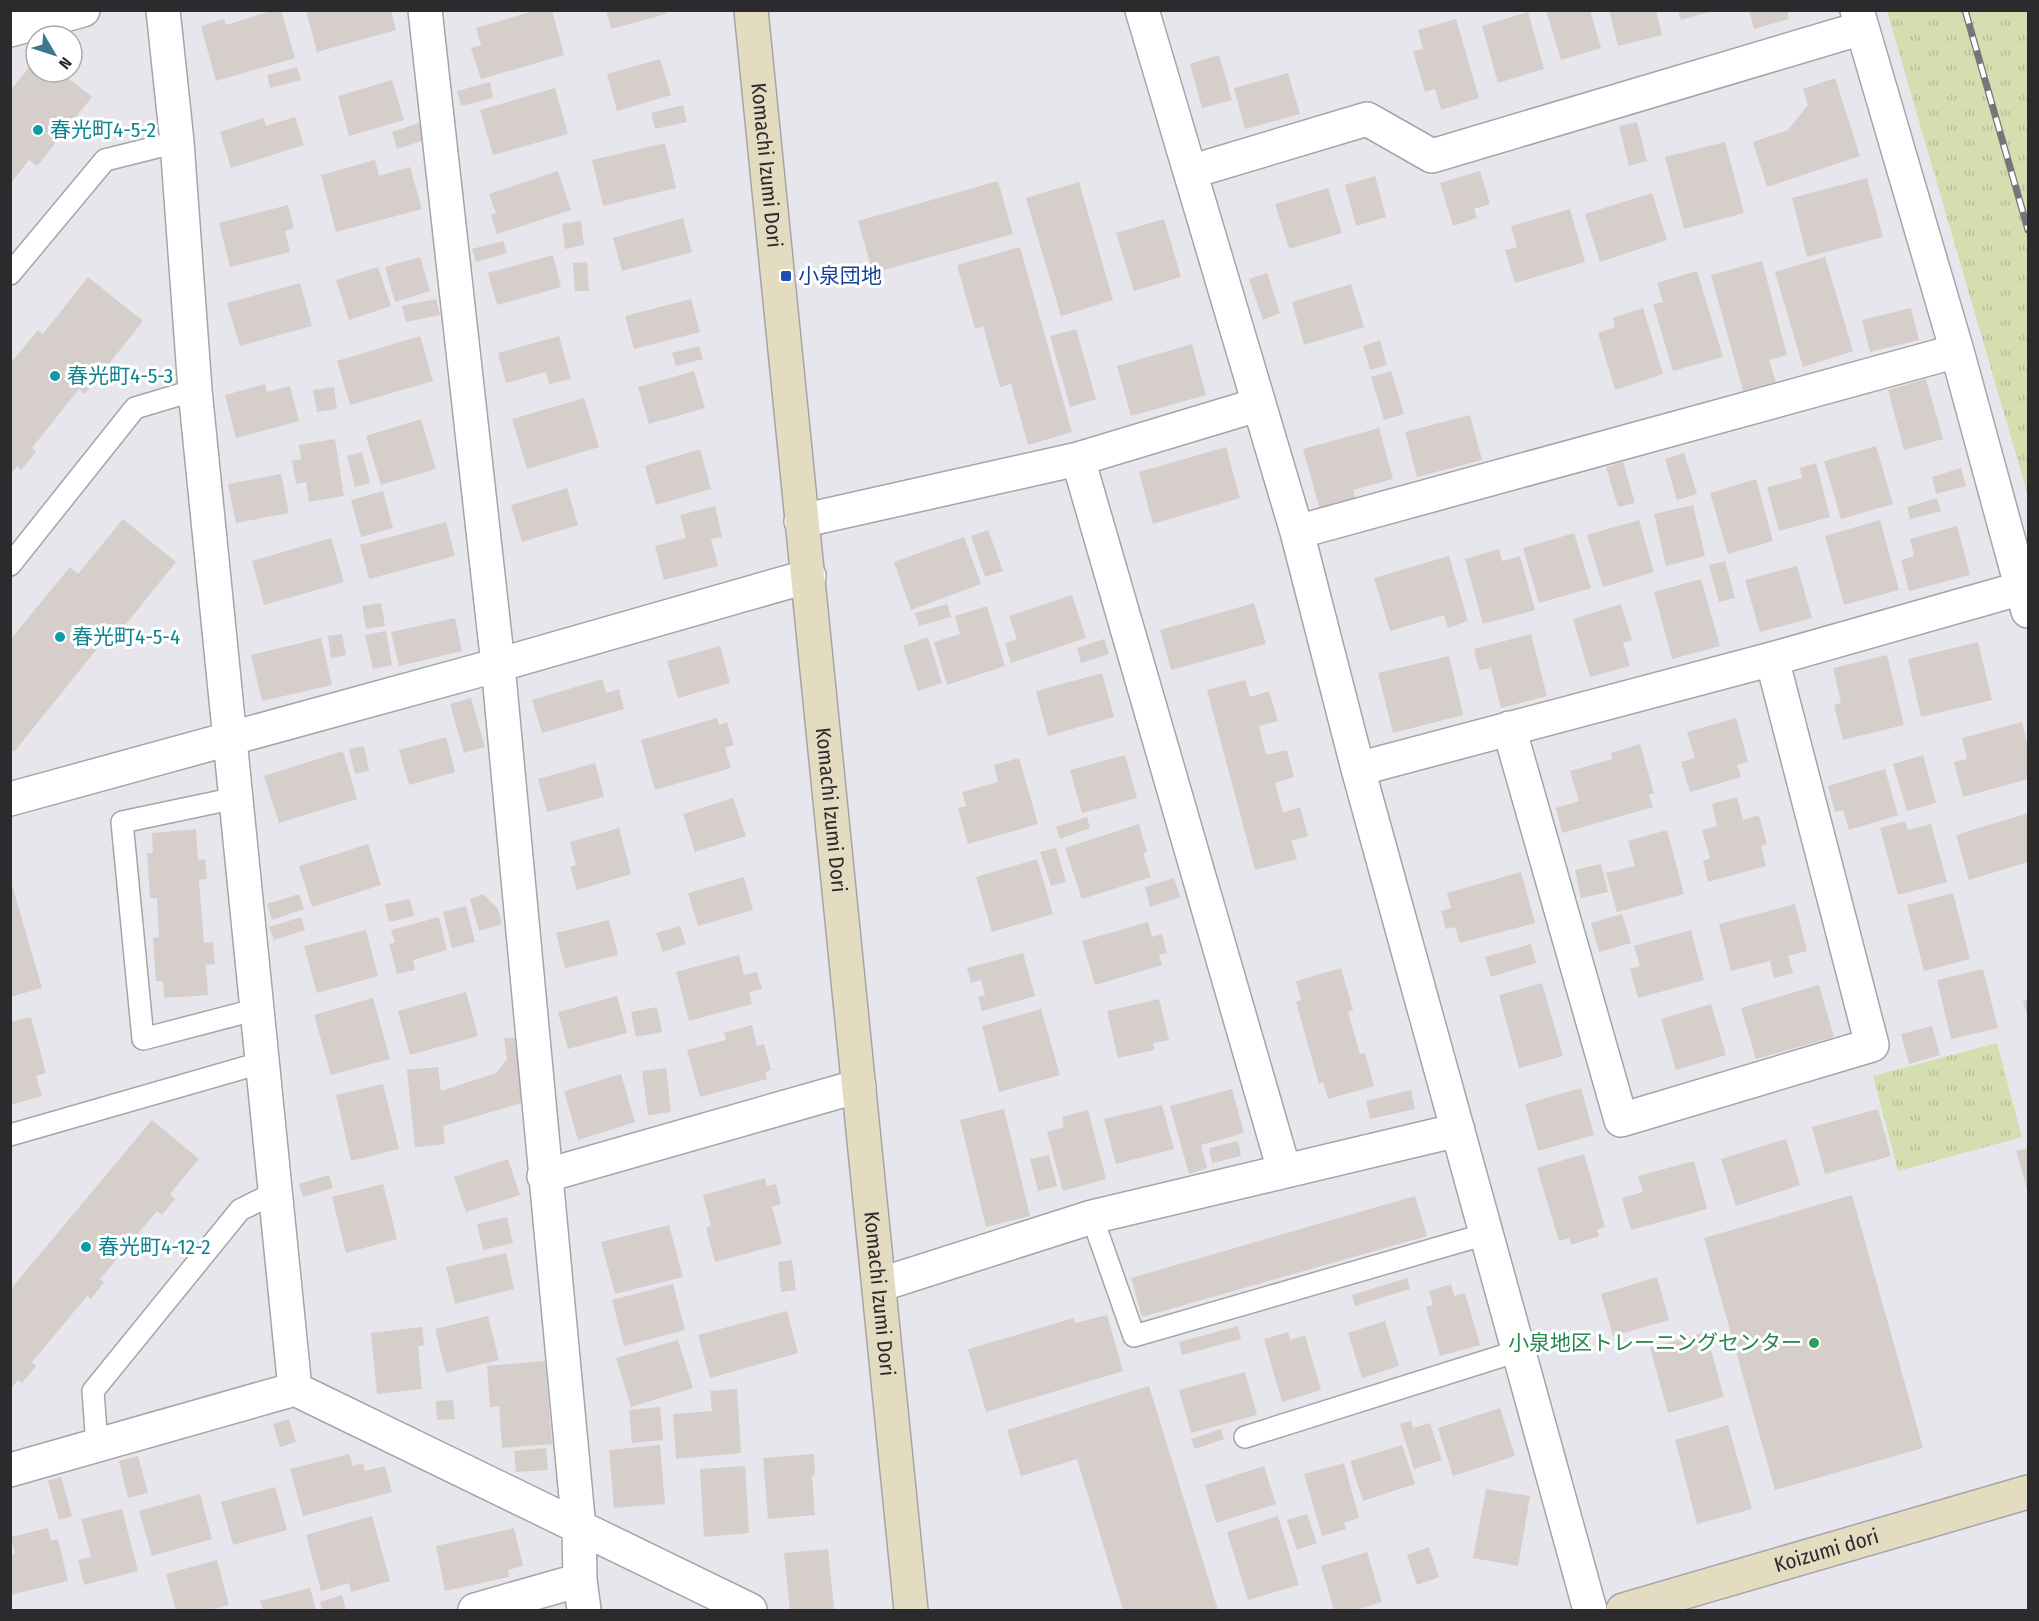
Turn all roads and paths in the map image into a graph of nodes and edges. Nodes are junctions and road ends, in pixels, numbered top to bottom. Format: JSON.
{"nodes":[{"id":1,"x":83,"y":10,"type":"edge"},
{"id":2,"x":163,"y":10,"type":"edge"},
{"id":3,"x":425,"y":10,"type":"edge"},
{"id":4,"x":751,"y":10,"type":"edge"},
{"id":5,"x":1142,"y":10,"type":"edge"},
{"id":6,"x":1859,"y":19,"type":"edge"},
{"id":7,"x":10,"y":30,"type":"edge"},
{"id":8,"x":177,"y":142,"type":"junction"},
{"id":9,"x":1190,"y":172,"type":"junction"},
{"id":10,"x":10,"y":274,"type":"edge"},
{"id":11,"x":1957,"y":351,"type":"junction"},
{"id":12,"x":195,"y":390,"type":"junction"},
{"id":13,"x":1257,"y":405,"type":"junction"},
{"id":14,"x":1078,"y":459,"type":"junction"},
{"id":15,"x":801,"y":521,"type":"junction"},
{"id":16,"x":1297,"y":532,"type":"junction"},
{"id":17,"x":10,"y":565,"type":"edge"},
{"id":18,"x":809,"y":576,"type":"junction"},
{"id":19,"x":2025,"y":599,"type":"edge"},
{"id":20,"x":1772,"y":659,"type":"junction"},
{"id":21,"x":498,"y":665,"type":"junction"},
{"id":22,"x":1509,"y":728,"type":"junction"},
{"id":23,"x":229,"y":737,"type":"junction"},
{"id":24,"x":1358,"y":769,"type":"junction"},
{"id":25,"x":10,"y":798,"type":"edge"},
{"id":26,"x":236,"y":798,"type":"junction"},
{"id":27,"x":258,"y":1009,"type":"junction"},
{"id":28,"x":264,"y":1062,"type":"junction"},
{"id":29,"x":859,"y":1086,"type":"junction"},
{"id":30,"x":1458,"y":1130,"type":"junction"},
{"id":31,"x":10,"y":1135,"type":"edge"},
{"id":32,"x":1284,"y":1170,"type":"junction"},
{"id":33,"x":544,"y":1176,"type":"junction"},
{"id":34,"x":278,"y":1191,"type":"junction"},
{"id":35,"x":1092,"y":1218,"type":"junction"},
{"id":36,"x":1486,"y":1234,"type":"junction"},
{"id":37,"x":879,"y":1285,"type":"junction"},
{"id":38,"x":1518,"y":1351,"type":"junction"},
{"id":39,"x":296,"y":1389,"type":"junction"},
{"id":40,"x":1245,"y":1437,"type":"dead end"},
{"id":41,"x":97,"y":1446,"type":"junction"},
{"id":42,"x":10,"y":1470,"type":"edge"},
{"id":43,"x":2028,"y":1492,"type":"edge"},
{"id":44,"x":579,"y":1529,"type":"junction"},
{"id":45,"x":582,"y":1595,"type":"edge"},
{"id":46,"x":475,"y":1611,"type":"edge"},
{"id":47,"x":750,"y":1611,"type":"edge"},
{"id":48,"x":911,"y":1611,"type":"edge"},
{"id":49,"x":1590,"y":1611,"type":"edge"},
{"id":50,"x":1623,"y":1611,"type":"edge"}],
"edges":[{"from":1,"to":7,"type":"street"},
{"from":2,"to":8,"type":"street"},
{"from":3,"to":21,"type":"street"},
{"from":4,"to":15,"type":"street","name":"Komachi Izumi Dori"},
{"from":5,"to":9,"type":"street"},
{"from":6,"to":9,"type":"street"},
{"from":6,"to":11,"type":"street"},
{"from":8,"to":10,"type":"lane"},
{"from":8,"to":12,"type":"street"},
{"from":9,"to":13,"type":"street"},
{"from":11,"to":16,"type":"street"},
{"from":11,"to":19,"type":"street"},
{"from":12,"to":17,"type":"lane"},
{"from":12,"to":23,"type":"street"},
{"from":13,"to":14,"type":"street"},
{"from":13,"to":16,"type":"street"},
{"from":14,"to":15,"type":"street"},
{"from":14,"to":32,"type":"street"},
{"from":15,"to":18,"type":"street","name":"Komachi Izumi Dori"},
{"from":16,"to":24,"type":"street"},
{"from":18,"to":21,"type":"street"},
{"from":18,"to":29,"type":"street","name":"Komachi Izumi Dori"},
{"from":19,"to":20,"type":"street"},
{"from":20,"to":22,"type":"street"},
{"from":20,"to":22,"type":"street"},
{"from":21,"to":23,"type":"street"},
{"from":21,"to":33,"type":"street"},
{"from":22,"to":24,"type":"street"},
{"from":23,"to":25,"type":"street"},
{"from":23,"to":26,"type":"street"},
{"from":24,"to":30,"type":"street"},
{"from":26,"to":27,"type":"street"},
{"from":26,"to":27,"type":"lane"},
{"from":27,"to":28,"type":"street"},
{"from":28,"to":31,"type":"lane"},
{"from":28,"to":34,"type":"street"},
{"from":29,"to":33,"type":"street"},
{"from":29,"to":37,"type":"street","name":"Komachi Izumi Dori"},
{"from":30,"to":32,"type":"street"},
{"from":30,"to":36,"type":"street"},
{"from":32,"to":35,"type":"street"},
{"from":33,"to":44,"type":"street"},
{"from":34,"to":39,"type":"street"},
{"from":34,"to":41,"type":"lane"},
{"from":35,"to":36,"type":"lane"},
{"from":35,"to":37,"type":"street"},
{"from":36,"to":38,"type":"street"},
{"from":37,"to":48,"type":"street","name":"Komachi Izumi Dori"},
{"from":38,"to":40,"type":"lane"},
{"from":38,"to":49,"type":"street"},
{"from":39,"to":41,"type":"street"},
{"from":39,"to":44,"type":"street"},
{"from":41,"to":42,"type":"street"},
{"from":43,"to":50,"type":"street","name":"Koizumi dori"},
{"from":44,"to":45,"type":"street"},
{"from":44,"to":47,"type":"street"},
{"from":45,"to":46,"type":"street"}]}
